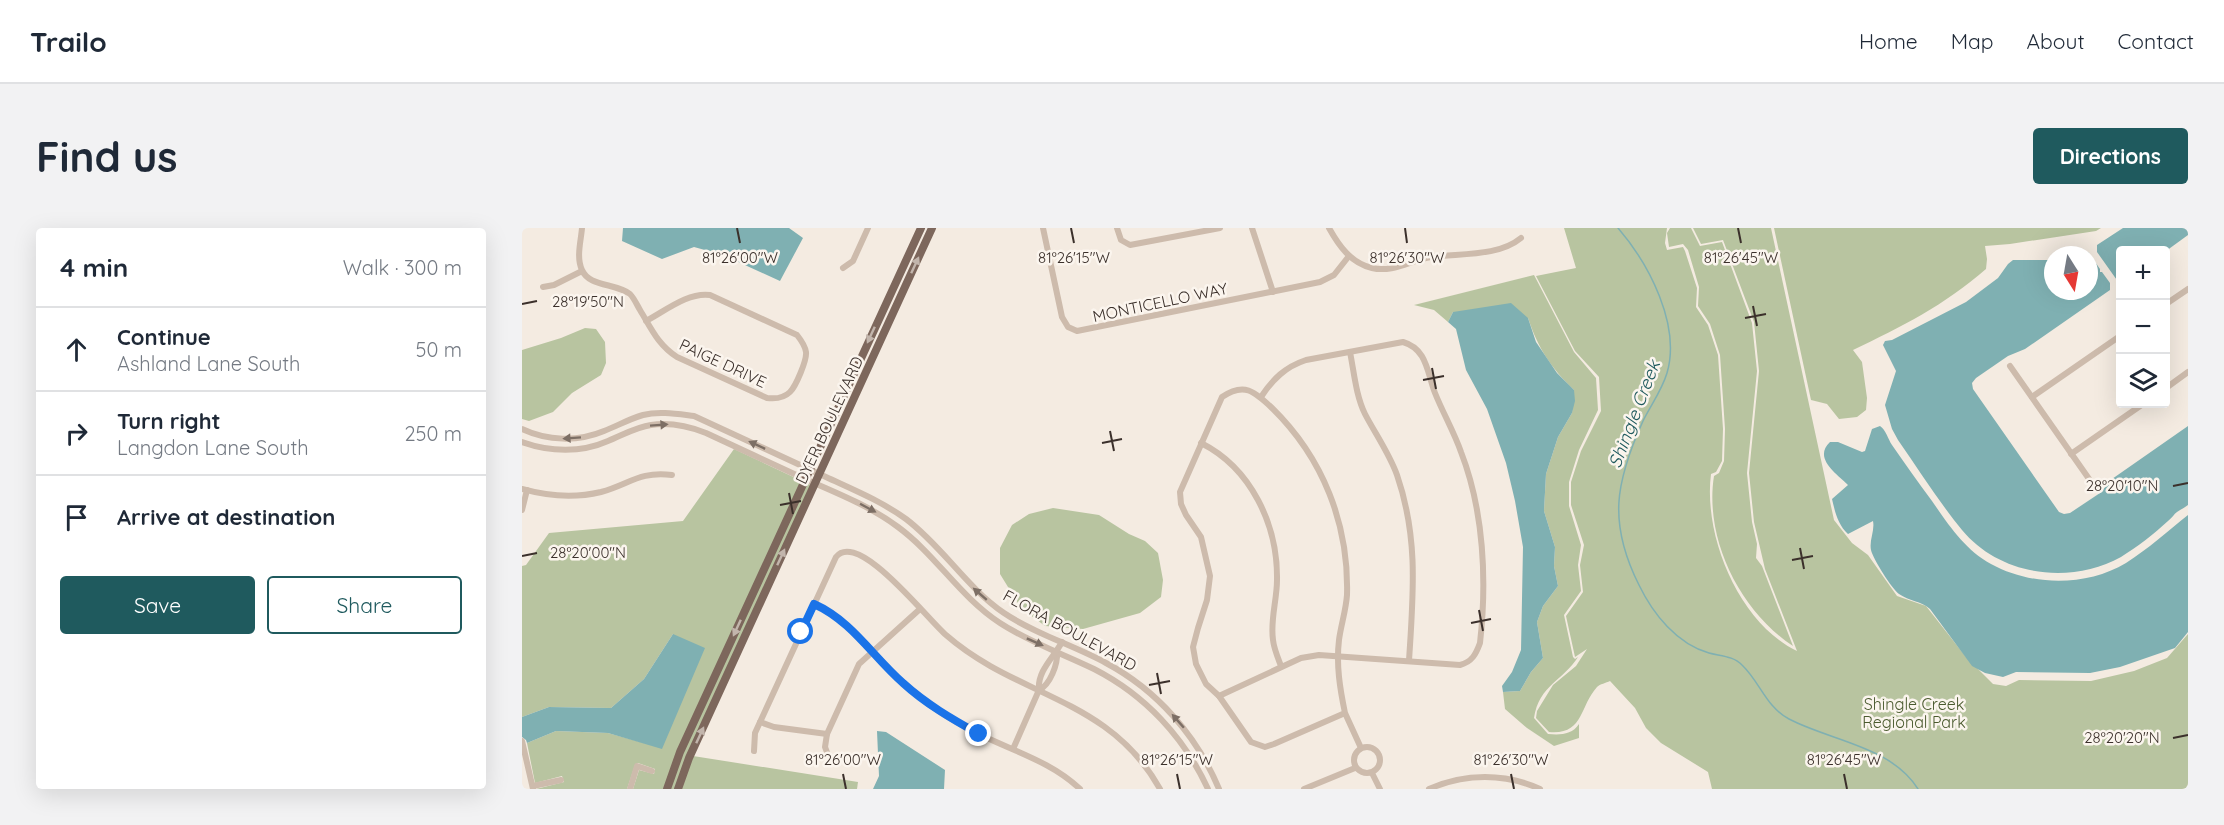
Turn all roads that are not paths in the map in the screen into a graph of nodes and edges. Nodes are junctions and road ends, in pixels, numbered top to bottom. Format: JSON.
{"nodes":[{"id":1,"x":582,"y":228,"type":"edge"},
{"id":2,"x":868,"y":228,"type":"edge"},
{"id":3,"x":921,"y":228,"type":"edge"},
{"id":4,"x":932,"y":228,"type":"edge"},
{"id":5,"x":1043,"y":228,"type":"edge"},
{"id":6,"x":1118,"y":228,"type":"edge"},
{"id":7,"x":1173,"y":228,"type":"edge"},
{"id":8,"x":1220,"y":228,"type":"edge"},
{"id":9,"x":1252,"y":228,"type":"edge"},
{"id":10,"x":1329,"y":228,"type":"edge"},
{"id":11,"x":1175,"y":237,"type":"junction"},
{"id":12,"x":1521,"y":238,"type":"dead end"},
{"id":13,"x":1349,"y":256,"type":"junction"},
{"id":14,"x":843,"y":268,"type":"dead end"},
{"id":15,"x":582,"y":271,"type":"junction"},
{"id":16,"x":896,"y":282,"type":"junction"},
{"id":17,"x":543,"y":287,"type":"dead end"},
{"id":18,"x":2188,"y":288,"type":"edge"},
{"id":19,"x":1273,"y":292,"type":"junction"},
{"id":20,"x":2170,"y":301,"type":"edge"},
{"id":21,"x":898,"y":303,"type":"junction"},
{"id":22,"x":646,"y":321,"type":"junction"},
{"id":23,"x":2116,"y":339,"type":"edge"},
{"id":24,"x":1350,"y":352,"type":"junction"},
{"id":25,"x":2010,"y":366,"type":"dead end"},
{"id":26,"x":2188,"y":372,"type":"edge"},
{"id":27,"x":2170,"y":385,"type":"edge"},
{"id":28,"x":1261,"y":397,"type":"junction"},
{"id":29,"x":2032,"y":398,"type":"junction"},
{"id":30,"x":2137,"y":408,"type":"edge"},
{"id":31,"x":522,"y":429,"type":"edge"},
{"id":32,"x":522,"y":441,"type":"edge"},
{"id":33,"x":1201,"y":443,"type":"junction"},
{"id":34,"x":2071,"y":454,"type":"junction"},
{"id":35,"x":810,"y":469,"type":"junction"},
{"id":36,"x":820,"y":474,"type":"junction"},
{"id":37,"x":672,"y":476,"type":"dead end"},
{"id":38,"x":805,"y":479,"type":"junction"},
{"id":39,"x":815,"y":483,"type":"junction"},
{"id":40,"x":2094,"y":486,"type":"dead end"},
{"id":41,"x":524,"y":490,"type":"edge"},
{"id":42,"x":522,"y":510,"type":"edge"},
{"id":43,"x":814,"y":604,"type":"junction"},
{"id":44,"x":920,"y":609,"type":"junction"},
{"id":45,"x":1062,"y":642,"type":"junction"},
{"id":46,"x":871,"y":652,"type":"junction"},
{"id":47,"x":1057,"y":652,"type":"junction"},
{"id":48,"x":1338,"y":657,"type":"junction"},
{"id":49,"x":1409,"y":661,"type":"junction"},
{"id":50,"x":1281,"y":666,"type":"junction"},
{"id":51,"x":1039,"y":690,"type":"junction"},
{"id":52,"x":1219,"y":696,"type":"junction"},
{"id":53,"x":1345,"y":713,"type":"junction"},
{"id":54,"x":760,"y":722,"type":"junction"},
{"id":55,"x":827,"y":734,"type":"junction"},
{"id":56,"x":522,"y":741,"type":"edge"},
{"id":57,"x":1361,"y":748,"type":"junction"},
{"id":58,"x":1013,"y":749,"type":"junction"},
{"id":59,"x":754,"y":751,"type":"dead end"},
{"id":60,"x":830,"y":760,"type":"dead end"},
{"id":61,"x":1355,"y":768,"type":"junction"},
{"id":62,"x":652,"y":771,"type":"dead end"},
{"id":63,"x":1372,"y":773,"type":"junction"},
{"id":64,"x":561,"y":780,"type":"dead end"},
{"id":65,"x":533,"y":788,"type":"edge"},
{"id":66,"x":630,"y":789,"type":"edge"},
{"id":67,"x":667,"y":789,"type":"edge"},
{"id":68,"x":678,"y":789,"type":"edge"},
{"id":69,"x":1080,"y":789,"type":"edge"},
{"id":70,"x":1160,"y":789,"type":"edge"},
{"id":71,"x":1208,"y":789,"type":"edge"},
{"id":72,"x":1219,"y":789,"type":"edge"},
{"id":73,"x":1304,"y":789,"type":"edge"},
{"id":74,"x":1380,"y":789,"type":"edge"},
{"id":75,"x":1429,"y":789,"type":"edge"},
{"id":76,"x":1540,"y":789,"type":"edge"}],
"edges":[{"from":1,"to":15,"type":"street"},
{"from":2,"to":14,"type":"street"},
{"from":3,"to":16,"type":"main road","name":"DYER BOULEVARD"},
{"from":21,"to":4,"type":"main road","name":"DYER BOULEVARD","one_way":true},
{"from":5,"to":19,"type":"street","name":"MONTICELLO WAY"},
{"from":6,"to":11,"type":"street"},
{"from":7,"to":11,"type":"street"},
{"from":8,"to":11,"type":"street"},
{"from":9,"to":19,"type":"street"},
{"from":10,"to":13,"type":"street"},
{"from":12,"to":13,"type":"street"},
{"from":13,"to":19,"type":"street","name":"MONTICELLO WAY"},
{"from":15,"to":17,"type":"street"},
{"from":15,"to":22,"type":"street","name":"PAIGE DRIVE"},
{"from":16,"to":21,"type":"main road"},
{"from":16,"to":35,"type":"main road","name":"DYER BOULEVARD","one_way":true},
{"from":18,"to":20,"type":"street"},
{"from":21,"to":36,"type":"main road","name":"DYER BOULEVARD"},
{"from":22,"to":22,"type":"street","name":"PAIGE DRIVE"},
{"from":23,"to":29,"type":"street"},
{"from":24,"to":28,"type":"street"},
{"from":24,"to":49,"type":"street"},
{"from":24,"to":49,"type":"street"},
{"from":25,"to":29,"type":"street"},
{"from":26,"to":27,"type":"street"},
{"from":28,"to":33,"type":"street"},
{"from":28,"to":48,"type":"street"},
{"from":29,"to":34,"type":"street"},
{"from":30,"to":34,"type":"street"},
{"from":35,"to":31,"type":"street","name":"FLORA BOULEVARD","one_way":true},
{"from":32,"to":38,"type":"street","name":"FLORA BOULEVARD","one_way":true},
{"from":33,"to":50,"type":"street"},
{"from":33,"to":52,"type":"street"},
{"from":34,"to":40,"type":"street"},
{"from":35,"to":36,"type":"street","name":"FLORA BOULEVARD"},
{"from":35,"to":38,"type":"main road","name":"DYER BOULEVARD"},
{"from":36,"to":39,"type":"main road","name":"DYER BOULEVARD"},
{"from":45,"to":36,"type":"street","name":"FLORA BOULEVARD","one_way":true},
{"from":37,"to":41,"type":"street"},
{"from":38,"to":39,"type":"street","name":"FLORA BOULEVARD"},
{"from":38,"to":67,"type":"main road","name":"DYER BOULEVARD","one_way":true},
{"from":39,"to":47,"type":"street","name":"FLORA BOULEVARD","one_way":true},
{"from":68,"to":39,"type":"main road","name":"DYER BOULEVARD","one_way":true},
{"from":41,"to":42,"type":"street"},
{"from":43,"to":44,"type":"street"},
{"from":43,"to":46,"type":"street"},
{"from":43,"to":54,"type":"street"},
{"from":44,"to":46,"type":"street"},
{"from":44,"to":51,"type":"street"},
{"from":45,"to":47,"type":"street"},
{"from":72,"to":45,"type":"street","name":"FLORA BOULEVARD","one_way":true},
{"from":46,"to":55,"type":"street"},
{"from":46,"to":58,"type":"street"},
{"from":47,"to":51,"type":"street"},
{"from":47,"to":71,"type":"street","name":"FLORA BOULEVARD"},
{"from":48,"to":49,"type":"street"},
{"from":48,"to":50,"type":"street"},
{"from":48,"to":53,"type":"street"},
{"from":50,"to":52,"type":"street"},
{"from":51,"to":58,"type":"street"},
{"from":51,"to":70,"type":"street"},
{"from":52,"to":53,"type":"street"},
{"from":53,"to":57,"type":"street"},
{"from":54,"to":55,"type":"street"},
{"from":54,"to":59,"type":"street"},
{"from":55,"to":60,"type":"street"},
{"from":56,"to":65,"type":"street"},
{"from":57,"to":61,"type":"street"},
{"from":57,"to":63,"type":"street"},
{"from":58,"to":69,"type":"street"},
{"from":61,"to":63,"type":"street"},
{"from":61,"to":73,"type":"street"},
{"from":62,"to":66,"type":"street"},
{"from":63,"to":74,"type":"street"},
{"from":64,"to":65,"type":"street"},
{"from":75,"to":76,"type":"street"}]}
